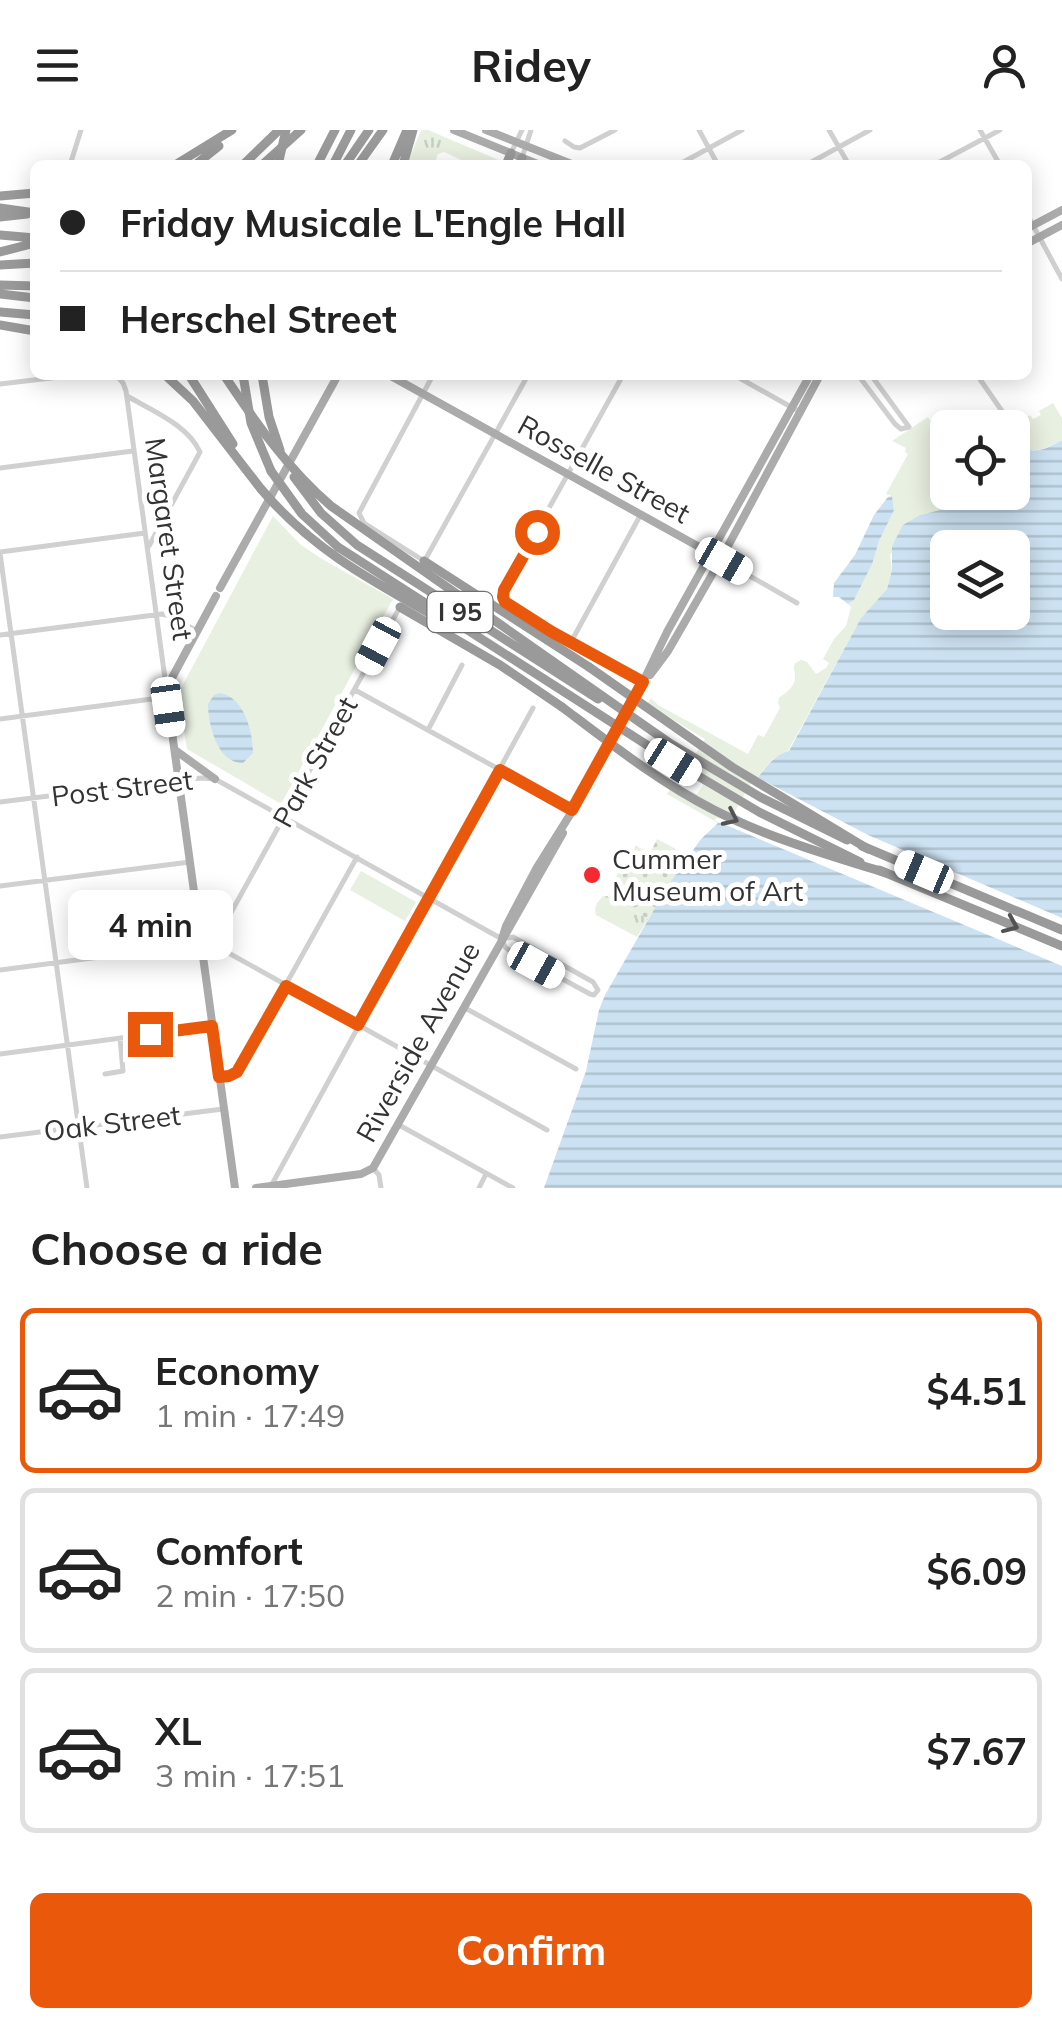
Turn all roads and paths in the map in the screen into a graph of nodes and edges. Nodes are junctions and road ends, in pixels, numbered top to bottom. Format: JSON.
{"nodes":[{"id":1,"x":81,"y":130,"type":"edge"},
{"id":2,"x":234,"y":130,"type":"edge"},
{"id":3,"x":283,"y":130,"type":"edge"},
{"id":4,"x":301,"y":130,"type":"edge"},
{"id":5,"x":335,"y":130,"type":"edge"},
{"id":6,"x":351,"y":130,"type":"edge"},
{"id":7,"x":369,"y":130,"type":"edge"},
{"id":8,"x":383,"y":130,"type":"edge"},
{"id":9,"x":410,"y":130,"type":"edge"},
{"id":10,"x":454,"y":130,"type":"edge"},
{"id":11,"x":486,"y":130,"type":"edge"},
{"id":12,"x":522,"y":130,"type":"edge"},
{"id":13,"x":532,"y":130,"type":"edge"},
{"id":14,"x":615,"y":130,"type":"edge"},
{"id":15,"x":699,"y":130,"type":"edge"},
{"id":16,"x":742,"y":130,"type":"edge"},
{"id":17,"x":829,"y":130,"type":"edge"},
{"id":18,"x":870,"y":130,"type":"edge"},
{"id":19,"x":980,"y":130,"type":"edge"},
{"id":20,"x":1000,"y":130,"type":"edge"},
{"id":21,"x":985,"y":138,"type":"junction"},
{"id":22,"x":565,"y":140,"type":"dead end"},
{"id":23,"x":516,"y":142,"type":"junction"},
{"id":24,"x":527,"y":146,"type":"junction"},
{"id":25,"x":839,"y":147,"type":"junction"},
{"id":26,"x":709,"y":148,"type":"junction"},
{"id":27,"x":511,"y":153,"type":"junction"},
{"id":28,"x":72,"y":160,"type":"edge"},
{"id":29,"x":183,"y":160,"type":"edge"},
{"id":30,"x":200,"y":160,"type":"edge"},
{"id":31,"x":250,"y":160,"type":"edge"},
{"id":32,"x":268,"y":160,"type":"edge"},
{"id":33,"x":279,"y":160,"type":"edge"},
{"id":34,"x":320,"y":160,"type":"edge"},
{"id":35,"x":336,"y":160,"type":"edge"},
{"id":36,"x":348,"y":160,"type":"edge"},
{"id":37,"x":362,"y":160,"type":"edge"},
{"id":38,"x":395,"y":160,"type":"edge"},
{"id":39,"x":404,"y":160,"type":"edge"},
{"id":40,"x":508,"y":160,"type":"edge"},
{"id":41,"x":520,"y":160,"type":"edge"},
{"id":42,"x":521,"y":160,"type":"edge"},
{"id":43,"x":562,"y":160,"type":"edge"},
{"id":44,"x":687,"y":160,"type":"edge"},
{"id":45,"x":715,"y":160,"type":"edge"},
{"id":46,"x":815,"y":160,"type":"edge"},
{"id":47,"x":846,"y":160,"type":"edge"},
{"id":48,"x":943,"y":160,"type":"edge"},
{"id":49,"x":997,"y":160,"type":"edge"},
{"id":50,"x":30,"y":193,"type":"edge"},
{"id":51,"x":0,"y":196,"type":"edge"},
{"id":52,"x":0,"y":208,"type":"edge"},
{"id":53,"x":1062,"y":210,"type":"edge"},
{"id":54,"x":30,"y":212,"type":"edge"},
{"id":55,"x":30,"y":214,"type":"edge"},
{"id":56,"x":0,"y":217,"type":"edge"},
{"id":57,"x":1032,"y":222,"type":"edge"},
{"id":58,"x":1062,"y":225,"type":"edge"},
{"id":59,"x":1032,"y":227,"type":"edge"},
{"id":60,"x":0,"y":235,"type":"edge"},
{"id":61,"x":1039,"y":237,"type":"junction"},
{"id":62,"x":30,"y":239,"type":"edge"},
{"id":63,"x":1032,"y":241,"type":"edge"},
{"id":64,"x":30,"y":242,"type":"edge"},
{"id":65,"x":0,"y":252,"type":"edge"},
{"id":66,"x":30,"y":262,"type":"edge"},
{"id":67,"x":0,"y":265,"type":"edge"},
{"id":68,"x":1062,"y":279,"type":"edge"},
{"id":69,"x":0,"y":285,"type":"edge"},
{"id":70,"x":30,"y":286,"type":"edge"},
{"id":71,"x":0,"y":294,"type":"edge"},
{"id":72,"x":30,"y":297,"type":"edge"},
{"id":73,"x":0,"y":312,"type":"edge"},
{"id":74,"x":30,"y":315,"type":"edge"},
{"id":75,"x":0,"y":325,"type":"edge"},
{"id":76,"x":30,"y":331,"type":"edge"},
{"id":77,"x":34,"y":380,"type":"edge"},
{"id":78,"x":120,"y":380,"type":"edge"},
{"id":79,"x":170,"y":380,"type":"edge"},
{"id":80,"x":192,"y":380,"type":"edge"},
{"id":81,"x":228,"y":380,"type":"edge"},
{"id":82,"x":245,"y":380,"type":"edge"},
{"id":83,"x":263,"y":380,"type":"edge"},
{"id":84,"x":335,"y":380,"type":"edge"},
{"id":85,"x":398,"y":380,"type":"edge"},
{"id":86,"x":431,"y":380,"type":"edge"},
{"id":87,"x":525,"y":380,"type":"edge"},
{"id":88,"x":620,"y":380,"type":"edge"},
{"id":89,"x":743,"y":380,"type":"edge"},
{"id":90,"x":808,"y":380,"type":"edge"},
{"id":91,"x":817,"y":380,"type":"edge"},
{"id":92,"x":862,"y":380,"type":"edge"},
{"id":93,"x":875,"y":380,"type":"edge"},
{"id":94,"x":980,"y":380,"type":"edge"},
{"id":95,"x":0,"y":384,"type":"edge"},
{"id":96,"x":423,"y":394,"type":"junction"},
{"id":97,"x":126,"y":396,"type":"junction"},
{"id":98,"x":796,"y":410,"type":"junction"},
{"id":99,"x":1001,"y":410,"type":"edge"},
{"id":100,"x":495,"y":434,"type":"junction"},
{"id":101,"x":134,"y":451,"type":"junction"},
{"id":102,"x":0,"y":468,"type":"edge"},
{"id":103,"x":569,"y":475,"type":"junction"},
{"id":104,"x":754,"y":475,"type":"junction"},
{"id":105,"x":261,"y":489,"type":"junction"},
{"id":106,"x":756,"y":492,"type":"junction"},
{"id":107,"x":641,"y":514,"type":"junction"},
{"id":108,"x":145,"y":533,"type":"junction"},
{"id":109,"x":147,"y":548,"type":"junction"},
{"id":110,"x":0,"y":552,"type":"edge"},
{"id":111,"x":710,"y":553,"type":"junction"},
{"id":112,"x":721,"y":559,"type":"junction"},
{"id":113,"x":424,"y":561,"type":"junction"},
{"id":114,"x":798,"y":603,"type":"dead end"},
{"id":115,"x":400,"y":607,"type":"junction"},
{"id":116,"x":156,"y":614,"type":"junction"},
{"id":117,"x":197,"y":631,"type":"junction"},
{"id":118,"x":12,"y":634,"type":"junction"},
{"id":119,"x":0,"y":635,"type":"edge"},
{"id":120,"x":571,"y":642,"type":"junction"},
{"id":121,"x":462,"y":665,"type":"dead end"},
{"id":122,"x":542,"y":678,"type":"junction"},
{"id":123,"x":643,"y":682,"type":"junction"},
{"id":124,"x":355,"y":690,"type":"junction"},
{"id":125,"x":167,"y":693,"type":"junction"},
{"id":126,"x":533,"y":708,"type":"dead end"},
{"id":127,"x":23,"y":716,"type":"junction"},
{"id":128,"x":0,"y":719,"type":"edge"},
{"id":129,"x":428,"y":730,"type":"junction"},
{"id":130,"x":668,"y":742,"type":"junction"},
{"id":131,"x":174,"y":750,"type":"junction"},
{"id":132,"x":500,"y":770,"type":"junction"},
{"id":133,"x":216,"y":779,"type":"junction"},
{"id":134,"x":178,"y":780,"type":"junction"},
{"id":135,"x":34,"y":798,"type":"junction"},
{"id":136,"x":0,"y":802,"type":"edge"},
{"id":137,"x":572,"y":810,"type":"junction"},
{"id":138,"x":284,"y":817,"type":"junction"},
{"id":139,"x":868,"y":849,"type":"junction"},
{"id":140,"x":357,"y":857,"type":"junction"},
{"id":141,"x":190,"y":862,"type":"junction"},
{"id":142,"x":886,"y":873,"type":"junction"},
{"id":143,"x":45,"y":880,"type":"junction"},
{"id":144,"x":0,"y":886,"type":"edge"},
{"id":145,"x":430,"y":897,"type":"junction"},
{"id":146,"x":1062,"y":930,"type":"edge"},
{"id":147,"x":502,"y":938,"type":"junction"},
{"id":148,"x":217,"y":942,"type":"junction"},
{"id":149,"x":201,"y":944,"type":"junction"},
{"id":150,"x":1062,"y":946,"type":"edge"},
{"id":151,"x":57,"y":962,"type":"junction"},
{"id":152,"x":0,"y":970,"type":"edge"},
{"id":153,"x":286,"y":986,"type":"junction"},
{"id":154,"x":464,"y":1007,"type":"junction"},
{"id":155,"x":358,"y":1025,"type":"junction"},
{"id":156,"x":212,"y":1026,"type":"junction"},
{"id":157,"x":120,"y":1038,"type":"junction"},
{"id":158,"x":68,"y":1045,"type":"junction"},
{"id":159,"x":0,"y":1054,"type":"edge"},
{"id":160,"x":431,"y":1066,"type":"junction"},
{"id":161,"x":576,"y":1069,"type":"dead end"},
{"id":162,"x":105,"y":1074,"type":"dead end"},
{"id":163,"x":219,"y":1077,"type":"junction"},
{"id":164,"x":224,"y":1109,"type":"junction"},
{"id":165,"x":399,"y":1125,"type":"junction"},
{"id":166,"x":79,"y":1127,"type":"junction"},
{"id":167,"x":547,"y":1130,"type":"dead end"},
{"id":168,"x":0,"y":1137,"type":"edge"},
{"id":169,"x":373,"y":1168,"type":"junction"},
{"id":170,"x":486,"y":1174,"type":"junction"},
{"id":171,"x":271,"y":1186,"type":"edge"},
{"id":172,"x":88,"y":1188,"type":"edge"},
{"id":173,"x":234,"y":1188,"type":"edge"},
{"id":174,"x":256,"y":1188,"type":"edge"},
{"id":175,"x":381,"y":1188,"type":"edge"},
{"id":176,"x":478,"y":1188,"type":"edge"},
{"id":177,"x":513,"y":1188,"type":"edge"}],
"edges":[{"from":1,"to":28,"type":"street"},
{"from":2,"to":29,"type":"highway"},
{"from":2,"to":30,"type":"highway"},
{"from":3,"to":31,"type":"highway"},
{"from":3,"to":33,"type":"highway","bridge":true},
{"from":4,"to":32,"type":"highway"},
{"from":5,"to":34,"type":"highway"},
{"from":6,"to":35,"type":"highway"},
{"from":7,"to":36,"type":"highway"},
{"from":8,"to":37,"type":"highway"},
{"from":9,"to":38,"type":"highway"},
{"from":9,"to":39,"type":"highway"},
{"from":10,"to":27,"type":"main road"},
{"from":11,"to":23,"type":"main road"},
{"from":12,"to":23,"type":"street"},
{"from":13,"to":24,"type":"street"},
{"from":14,"to":22,"type":"street"},
{"from":15,"to":26,"type":"street"},
{"from":16,"to":26,"type":"street"},
{"from":17,"to":25,"type":"street"},
{"from":18,"to":25,"type":"street"},
{"from":19,"to":21,"type":"street"},
{"from":20,"to":21,"type":"street"},
{"from":21,"to":48,"type":"street"},
{"from":21,"to":49,"type":"street"},
{"from":23,"to":24,"type":"main road"},
{"from":23,"to":27,"type":"street"},
{"from":24,"to":42,"type":"street"},
{"from":24,"to":43,"type":"main road"},
{"from":25,"to":46,"type":"street"},
{"from":25,"to":47,"type":"street"},
{"from":26,"to":44,"type":"street"},
{"from":26,"to":45,"type":"street"},
{"from":27,"to":40,"type":"highway"},
{"from":27,"to":41,"type":"main road"},
{"from":50,"to":51,"type":"highway"},
{"from":52,"to":54,"type":"highway"},
{"from":53,"to":57,"type":"main road"},
{"from":55,"to":56,"type":"highway"},
{"from":58,"to":61,"type":"main road"},
{"from":59,"to":61,"type":"street"},
{"from":60,"to":62,"type":"highway"},
{"from":61,"to":63,"type":"main road"},
{"from":61,"to":68,"type":"street"},
{"from":64,"to":65,"type":"highway"},
{"from":66,"to":67,"type":"highway"},
{"from":69,"to":70,"type":"highway"},
{"from":71,"to":72,"type":"highway"},
{"from":73,"to":74,"type":"highway"},
{"from":75,"to":76,"type":"highway"},
{"from":77,"to":95,"type":"street"},
{"from":78,"to":97,"type":"street","name":"Margaret Street"},
{"from":79,"to":105,"type":"highway"},
{"from":80,"to":105,"type":"highway"},
{"from":81,"to":130,"type":"highway","bridge":true},
{"from":82,"to":122,"type":"highway","number":"I 95","bridge":true},
{"from":83,"to":130,"type":"highway","number":"I 95","bridge":true},
{"from":84,"to":117,"type":"main road"},
{"from":85,"to":96,"type":"main road","name":"Rosselle Street"},
{"from":86,"to":96,"type":"street"},
{"from":87,"to":100,"type":"street","name":"Park Street"},
{"from":88,"to":103,"type":"street"},
{"from":89,"to":98,"type":"street"},
{"from":90,"to":98,"type":"main road","name":"Riverside Avenue"},
{"from":91,"to":98,"type":"main road","name":"Riverside Avenue"},
{"from":92,"to":93,"type":"street"},
{"from":94,"to":99,"type":"street"},
{"from":96,"to":100,"type":"main road","name":"Rosselle Street"},
{"from":96,"to":113,"type":"street"},
{"from":97,"to":101,"type":"street","name":"Margaret Street"},
{"from":97,"to":109,"type":"street"},
{"from":98,"to":104,"type":"main road","name":"Riverside Avenue"},
{"from":98,"to":106,"type":"main road","name":"Riverside Avenue"},
{"from":100,"to":103,"type":"main road","name":"Rosselle Street"},
{"from":100,"to":113,"type":"street","name":"Park Street"},
{"from":101,"to":102,"type":"street"},
{"from":101,"to":108,"type":"street","name":"Margaret Street"},
{"from":103,"to":107,"type":"main road","name":"Rosselle Street"},
{"from":103,"to":120,"type":"street"},
{"from":104,"to":106,"type":"main road"},
{"from":104,"to":111,"type":"main road","name":"Riverside Avenue"},
{"from":105,"to":122,"type":"highway","bridge":true},
{"from":106,"to":112,"type":"main road","name":"Riverside Avenue"},
{"from":107,"to":111,"type":"main road","name":"Rosselle Street"},
{"from":107,"to":120,"type":"street"},
{"from":108,"to":109,"type":"street","name":"Margaret Street"},
{"from":108,"to":110,"type":"street"},
{"from":109,"to":116,"type":"street","name":"Margaret Street"},
{"from":110,"to":118,"type":"street"},
{"from":111,"to":112,"type":"main road","name":"Rosselle Street"},
{"from":111,"to":123,"type":"main road","name":"Riverside Avenue"},
{"from":112,"to":114,"type":"street","name":"Rosselle Street"},
{"from":112,"to":123,"type":"main road","name":"Riverside Avenue"},
{"from":113,"to":115,"type":"street","name":"Park Street"},
{"from":113,"to":139,"type":"highway","bridge":true},
{"from":115,"to":124,"type":"street","name":"Park Street"},
{"from":115,"to":142,"type":"highway","one_way":true,"bridge":true},
{"from":116,"to":117,"type":"street"},
{"from":116,"to":118,"type":"street"},
{"from":116,"to":125,"type":"street","name":"Margaret Street"},
{"from":117,"to":125,"type":"main road"},
{"from":118,"to":119,"type":"street"},
{"from":118,"to":127,"type":"street"},
{"from":120,"to":123,"type":"street"},
{"from":121,"to":129,"type":"street"},
{"from":122,"to":142,"type":"highway","number":"I 95","bridge":true},
{"from":123,"to":137,"type":"main road","name":"Riverside Avenue"},
{"from":124,"to":129,"type":"street"},
{"from":124,"to":138,"type":"street","name":"Park Street"},
{"from":125,"to":127,"type":"street"},
{"from":125,"to":131,"type":"main road","name":"Margaret Street"},
{"from":126,"to":132,"type":"street"},
{"from":127,"to":128,"type":"street"},
{"from":127,"to":135,"type":"street"},
{"from":129,"to":132,"type":"street"},
{"from":130,"to":139,"type":"highway","number":"I 95","bridge":true},
{"from":131,"to":133,"type":"main road"},
{"from":131,"to":134,"type":"main road","name":"Margaret Street"},
{"from":132,"to":137,"type":"street"},
{"from":132,"to":145,"type":"street"},
{"from":133,"to":134,"type":"street","name":"Post Street"},
{"from":133,"to":138,"type":"street","name":"Post Street"},
{"from":134,"to":135,"type":"street","name":"Post Street"},
{"from":134,"to":141,"type":"main road","name":"Margaret Street"},
{"from":135,"to":136,"type":"street","name":"Post Street"},
{"from":135,"to":143,"type":"street"},
{"from":137,"to":147,"type":"main road","name":"Riverside Avenue"},
{"from":138,"to":140,"type":"street","name":"Post Street"},
{"from":138,"to":148,"type":"street","name":"Park Street"},
{"from":139,"to":146,"type":"highway","number":"I 95"},
{"from":140,"to":145,"type":"street","name":"Post Street"},
{"from":140,"to":153,"type":"street"},
{"from":141,"to":143,"type":"street"},
{"from":141,"to":149,"type":"main road","name":"Margaret Street"},
{"from":142,"to":150,"type":"highway","number":"I 95","one_way":true},
{"from":143,"to":144,"type":"street"},
{"from":143,"to":151,"type":"street"},
{"from":145,"to":147,"type":"street","name":"Post Street"},
{"from":145,"to":155,"type":"street"},
{"from":147,"to":147,"type":"street","name":"Post Street"},
{"from":147,"to":154,"type":"main road","name":"Riverside Avenue"},
{"from":148,"to":149,"type":"street"},
{"from":148,"to":153,"type":"street"},
{"from":149,"to":151,"type":"street"},
{"from":149,"to":156,"type":"main road","name":"Margaret Street"},
{"from":151,"to":152,"type":"street"},
{"from":151,"to":158,"type":"street"},
{"from":153,"to":155,"type":"street"},
{"from":153,"to":163,"type":"street"},
{"from":154,"to":160,"type":"main road","name":"Riverside Avenue"},
{"from":154,"to":161,"type":"street"},
{"from":155,"to":160,"type":"street"},
{"from":155,"to":171,"type":"street"},
{"from":156,"to":157,"type":"street"},
{"from":156,"to":163,"type":"main road","name":"Margaret Street"},
{"from":157,"to":158,"type":"street"},
{"from":157,"to":162,"type":"street"},
{"from":158,"to":159,"type":"street"},
{"from":158,"to":166,"type":"street"},
{"from":160,"to":165,"type":"main road","name":"Riverside Avenue"},
{"from":160,"to":167,"type":"street"},
{"from":163,"to":164,"type":"main road","name":"Margaret Street"},
{"from":164,"to":166,"type":"street","name":"Oak Street"},
{"from":164,"to":173,"type":"main road","name":"Margaret Street"},
{"from":165,"to":169,"type":"main road","name":"Riverside Avenue"},
{"from":165,"to":170,"type":"street"},
{"from":166,"to":168,"type":"street","name":"Oak Street"},
{"from":166,"to":172,"type":"street"},
{"from":169,"to":171,"type":"main road","name":"Riverside Avenue"},
{"from":169,"to":175,"type":"street"},
{"from":170,"to":176,"type":"street"},
{"from":170,"to":177,"type":"street"},
{"from":171,"to":174,"type":"main road","name":"Riverside Avenue"}]}
